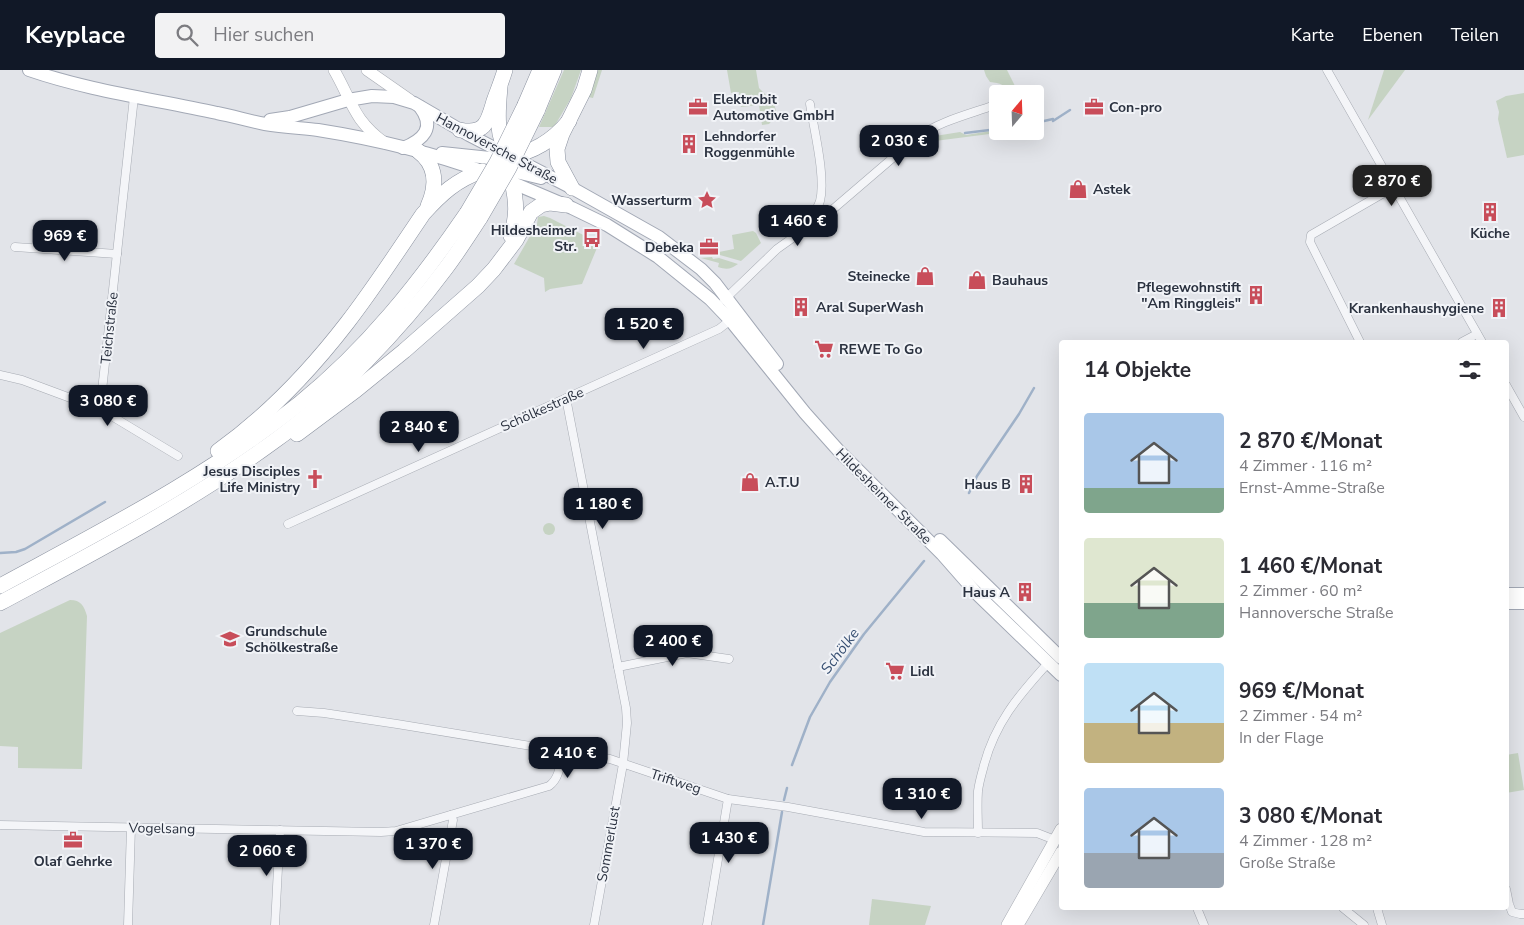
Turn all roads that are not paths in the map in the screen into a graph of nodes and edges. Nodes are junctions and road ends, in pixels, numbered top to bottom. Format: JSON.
{"nodes":[{"id":1,"x":29,"y":70,"type":"edge"},
{"id":2,"x":334,"y":70,"type":"edge"},
{"id":3,"x":367,"y":70,"type":"edge"},
{"id":4,"x":505,"y":70,"type":"edge"},
{"id":5,"x":540,"y":70,"type":"edge"},
{"id":6,"x":554,"y":70,"type":"edge"},
{"id":7,"x":590,"y":70,"type":"edge"},
{"id":8,"x":1326,"y":70,"type":"edge"},
{"id":9,"x":500,"y":87,"type":"junction"},
{"id":10,"x":134,"y":97,"type":"junction"},
{"id":11,"x":348,"y":100,"type":"junction"},
{"id":12,"x":416,"y":104,"type":"junction"},
{"id":13,"x":810,"y":104,"type":"dead end"},
{"id":14,"x":989,"y":107,"type":"edge"},
{"id":15,"x":531,"y":108,"type":"junction"},
{"id":16,"x":238,"y":118,"type":"junction"},
{"id":17,"x":569,"y":121,"type":"junction"},
{"id":18,"x":464,"y":132,"type":"junction"},
{"id":19,"x":387,"y":144,"type":"junction"},
{"id":20,"x":403,"y":148,"type":"junction"},
{"id":21,"x":421,"y":152,"type":"junction"},
{"id":22,"x":492,"y":158,"type":"junction"},
{"id":23,"x":511,"y":170,"type":"junction"},
{"id":24,"x":482,"y":171,"type":"junction"},
{"id":25,"x":1394,"y":187,"type":"junction"},
{"id":26,"x":572,"y":188,"type":"junction"},
{"id":27,"x":560,"y":202,"type":"junction"},
{"id":28,"x":423,"y":214,"type":"junction"},
{"id":29,"x":473,"y":216,"type":"junction"},
{"id":30,"x":806,"y":228,"type":"junction"},
{"id":31,"x":14,"y":247,"type":"dead end"},
{"id":32,"x":117,"y":254,"type":"junction"},
{"id":33,"x":501,"y":258,"type":"junction"},
{"id":34,"x":722,"y":302,"type":"junction"},
{"id":35,"x":735,"y":317,"type":"junction"},
{"id":36,"x":1477,"y":334,"type":"junction"},
{"id":37,"x":1359,"y":340,"type":"edge"},
{"id":38,"x":1466,"y":340,"type":"edge"},
{"id":39,"x":1481,"y":340,"type":"edge"},
{"id":40,"x":0,"y":375,"type":"edge"},
{"id":41,"x":1509,"y":390,"type":"edge"},
{"id":42,"x":566,"y":398,"type":"junction"},
{"id":43,"x":100,"y":409,"type":"junction"},
{"id":44,"x":1524,"y":417,"type":"edge"},
{"id":45,"x":274,"y":441,"type":"junction"},
{"id":46,"x":178,"y":456,"type":"dead end"},
{"id":47,"x":155,"y":502,"type":"junction"},
{"id":48,"x":288,"y":524,"type":"dead end"},
{"id":49,"x":0,"y":586,"type":"edge"},
{"id":50,"x":1509,"y":594,"type":"edge"},
{"id":51,"x":1524,"y":594,"type":"edge"},
{"id":52,"x":0,"y":603,"type":"edge"},
{"id":53,"x":1509,"y":603,"type":"edge"},
{"id":54,"x":1524,"y":603,"type":"edge"},
{"id":55,"x":1059,"y":656,"type":"edge"},
{"id":56,"x":729,"y":659,"type":"dead end"},
{"id":57,"x":1049,"y":662,"type":"junction"},
{"id":58,"x":618,"y":667,"type":"junction"},
{"id":59,"x":1059,"y":673,"type":"edge"},
{"id":60,"x":297,"y":710,"type":"dead end"},
{"id":61,"x":562,"y":751,"type":"junction"},
{"id":62,"x":623,"y":764,"type":"junction"},
{"id":63,"x":728,"y":799,"type":"junction"},
{"id":64,"x":451,"y":815,"type":"junction"},
{"id":65,"x":0,"y":825,"type":"edge"},
{"id":66,"x":131,"y":827,"type":"junction"},
{"id":67,"x":280,"y":830,"type":"junction"},
{"id":68,"x":978,"y":833,"type":"junction"},
{"id":69,"x":1059,"y":833,"type":"edge"},
{"id":70,"x":1055,"y":840,"type":"junction"},
{"id":71,"x":1059,"y":855,"type":"edge"},
{"id":72,"x":1509,"y":904,"type":"edge"},
{"id":73,"x":1198,"y":910,"type":"edge"},
{"id":74,"x":1346,"y":910,"type":"edge"},
{"id":75,"x":1378,"y":910,"type":"edge"},
{"id":76,"x":1524,"y":914,"type":"edge"},
{"id":77,"x":128,"y":925,"type":"edge"},
{"id":78,"x":275,"y":925,"type":"edge"},
{"id":79,"x":434,"y":925,"type":"edge"},
{"id":80,"x":594,"y":925,"type":"edge"},
{"id":81,"x":707,"y":925,"type":"edge"},
{"id":82,"x":1007,"y":925,"type":"edge"},
{"id":83,"x":1018,"y":925,"type":"edge"},
{"id":84,"x":1204,"y":925,"type":"edge"},
{"id":85,"x":1364,"y":925,"type":"edge"},
{"id":86,"x":1382,"y":925,"type":"edge"}],
"edges":[{"from":1,"to":10,"type":"main road","name":"Hannoversche Straße"},
{"from":2,"to":11,"type":"main road"},
{"from":3,"to":12,"type":"main road"},
{"from":4,"to":9,"type":"highway"},
{"from":5,"to":15,"type":"highway"},
{"from":6,"to":15,"type":"highway"},
{"from":7,"to":17,"type":"highway"},
{"from":8,"to":25,"type":"street"},
{"from":9,"to":18,"type":"highway"},
{"from":9,"to":23,"type":"highway"},
{"from":10,"to":16,"type":"main road","name":"Hannoversche Straße"},
{"from":10,"to":32,"type":"street","name":"Teichstraße"},
{"from":11,"to":12,"type":"main road","name":"Hannoversche Straße"},
{"from":11,"to":16,"type":"main road","name":"Hannoversche Straße"},
{"from":11,"to":19,"type":"main road"},
{"from":12,"to":18,"type":"main road","name":"Hannoversche Straße"},
{"from":12,"to":20,"type":"main road"},
{"from":13,"to":30,"type":"street"},
{"from":14,"to":30,"type":"street"},
{"from":15,"to":29,"type":"highway","bridge":true},
{"from":16,"to":19,"type":"main road","name":"Hannoversche Straße"},
{"from":17,"to":23,"type":"highway"},
{"from":17,"to":26,"type":"highway"},
{"from":18,"to":22,"type":"main road"},
{"from":18,"to":23,"type":"main road","name":"Hannoversche Straße"},
{"from":19,"to":20,"type":"main road","name":"Hannoversche Straße"},
{"from":20,"to":21,"type":"main road","name":"Hannoversche Straße"},
{"from":21,"to":22,"type":"main road"},
{"from":21,"to":24,"type":"main road","name":"Hannoversche Straße"},
{"from":21,"to":28,"type":"highway"},
{"from":22,"to":23,"type":"main road"},
{"from":23,"to":24,"type":"main road","name":"Hannoversche Straße"},
{"from":23,"to":26,"type":"main road"},
{"from":23,"to":26,"type":"main road","name":"Hannoversche Straße"},
{"from":23,"to":27,"type":"main road","name":"Hannoversche Straße"},
{"from":23,"to":33,"type":"highway"},
{"from":24,"to":28,"type":"highway"},
{"from":25,"to":36,"type":"street"},
{"from":25,"to":37,"type":"street"},
{"from":26,"to":34,"type":"main road","name":"Hannoversche Straße"},
{"from":27,"to":33,"type":"highway"},
{"from":27,"to":34,"type":"main road","name":"Hannoversche Straße"},
{"from":28,"to":47,"type":"highway"},
{"from":29,"to":45,"type":"highway"},
{"from":29,"to":47,"type":"highway"},
{"from":30,"to":34,"type":"street"},
{"from":31,"to":32,"type":"street"},
{"from":32,"to":43,"type":"street","name":"Teichstraße"},
{"from":33,"to":45,"type":"highway"},
{"from":34,"to":35,"type":"main road","name":"Hildesheimer Straße"},
{"from":35,"to":42,"type":"street","name":"Schölkestraße"},
{"from":35,"to":55,"type":"main road","name":"Hildesheimer Straße"},
{"from":35,"to":57,"type":"main road","name":"Hildesheimer Straße"},
{"from":36,"to":38,"type":"street"},
{"from":36,"to":39,"type":"street"},
{"from":40,"to":43,"type":"street"},
{"from":41,"to":44,"type":"street"},
{"from":42,"to":48,"type":"street","name":"Schölkestraße"},
{"from":42,"to":58,"type":"street","name":"Sommerlust"},
{"from":43,"to":46,"type":"street"},
{"from":45,"to":52,"type":"highway"},
{"from":47,"to":49,"type":"highway"},
{"from":50,"to":51,"type":"main road"},
{"from":53,"to":54,"type":"main road"},
{"from":56,"to":58,"type":"street"},
{"from":57,"to":59,"type":"main road","name":"Hildesheimer Straße"},
{"from":57,"to":68,"type":"street"},
{"from":58,"to":62,"type":"street","name":"Sommerlust"},
{"from":60,"to":61,"type":"street","name":"Triftweg"},
{"from":61,"to":62,"type":"street","name":"Triftweg"},
{"from":61,"to":64,"type":"street","name":"Vogelsang"},
{"from":62,"to":63,"type":"street","name":"Triftweg"},
{"from":62,"to":80,"type":"street","name":"Sommerlust"},
{"from":63,"to":68,"type":"street","name":"Triftweg"},
{"from":63,"to":81,"type":"street"},
{"from":64,"to":67,"type":"street","name":"Vogelsang"},
{"from":64,"to":79,"type":"street"},
{"from":65,"to":66,"type":"street","name":"Vogelsang"},
{"from":66,"to":67,"type":"street","name":"Vogelsang"},
{"from":66,"to":77,"type":"street"},
{"from":67,"to":78,"type":"street"},
{"from":68,"to":70,"type":"street","name":"Triftweg"},
{"from":69,"to":70,"type":"main road"},
{"from":70,"to":82,"type":"main road"},
{"from":71,"to":83,"type":"main road"},
{"from":72,"to":76,"type":"street"},
{"from":73,"to":84,"type":"street"},
{"from":74,"to":85,"type":"street"},
{"from":75,"to":86,"type":"street"}]}
